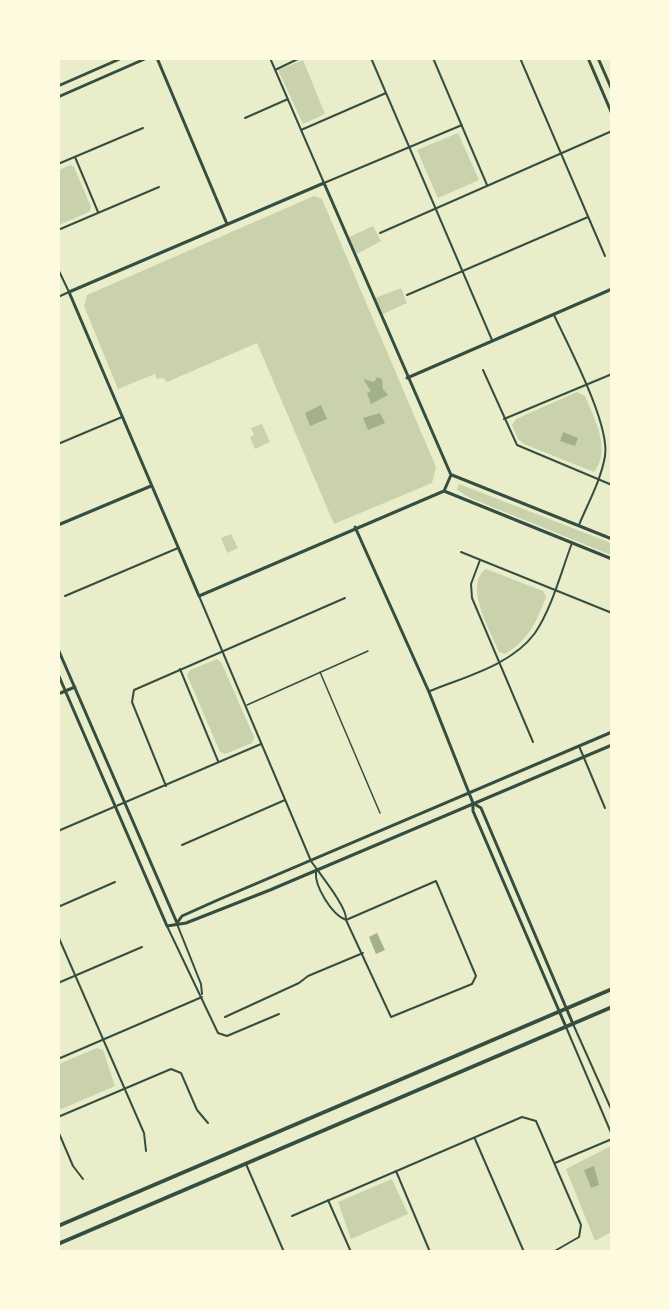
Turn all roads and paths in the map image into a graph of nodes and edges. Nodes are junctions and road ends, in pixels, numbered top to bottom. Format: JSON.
{"nodes":[{"id":1,"x":122,"y":58,"type":"edge"},
{"id":2,"x":147,"y":58,"type":"edge"},
{"id":3,"x":157,"y":58,"type":"edge"},
{"id":4,"x":270,"y":58,"type":"edge"},
{"id":5,"x":300,"y":58,"type":"edge"},
{"id":6,"x":371,"y":58,"type":"edge"},
{"id":7,"x":434,"y":58,"type":"edge"},
{"id":8,"x":520,"y":58,"type":"edge"},
{"id":9,"x":588,"y":58,"type":"edge"},
{"id":10,"x":598,"y":58,"type":"edge"},
{"id":11,"x":275,"y":69,"type":"junction"},
{"id":12,"x":58,"y":86,"type":"edge"},
{"id":13,"x":612,"y":90,"type":"edge"},
{"id":14,"x":386,"y":93,"type":"junction"},
{"id":15,"x":58,"y":97,"type":"edge"},
{"id":16,"x":288,"y":99,"type":"junction"},
{"id":17,"x":612,"y":114,"type":"edge"},
{"id":18,"x":245,"y":118,"type":"dead end"},
{"id":19,"x":462,"y":124,"type":"junction"},
{"id":20,"x":143,"y":128,"type":"dead end"},
{"id":21,"x":301,"y":130,"type":"junction"},
{"id":22,"x":612,"y":130,"type":"edge"},
{"id":23,"x":409,"y":147,"type":"junction"},
{"id":24,"x":561,"y":153,"type":"junction"},
{"id":25,"x":75,"y":157,"type":"junction"},
{"id":26,"x":58,"y":164,"type":"edge"},
{"id":27,"x":324,"y":183,"type":"junction"},
{"id":28,"x":488,"y":185,"type":"junction"},
{"id":29,"x":159,"y":187,"type":"dead end"},
{"id":30,"x":435,"y":207,"type":"junction"},
{"id":31,"x":99,"y":213,"type":"junction"},
{"id":32,"x":588,"y":217,"type":"junction"},
{"id":33,"x":227,"y":224,"type":"junction"},
{"id":34,"x":58,"y":230,"type":"edge"},
{"id":35,"x":380,"y":233,"type":"dead end"},
{"id":36,"x":605,"y":256,"type":"dead end"},
{"id":37,"x":58,"y":268,"type":"edge"},
{"id":38,"x":462,"y":271,"type":"junction"},
{"id":39,"x":612,"y":289,"type":"edge"},
{"id":40,"x":69,"y":292,"type":"junction"},
{"id":41,"x":407,"y":295,"type":"dead end"},
{"id":42,"x":58,"y":297,"type":"edge"},
{"id":43,"x":554,"y":315,"type":"junction"},
{"id":44,"x":492,"y":341,"type":"junction"},
{"id":45,"x":483,"y":370,"type":"dead end"},
{"id":46,"x":612,"y":374,"type":"edge"},
{"id":47,"x":407,"y":378,"type":"junction"},
{"id":48,"x":585,"y":386,"type":"junction"},
{"id":49,"x":122,"y":417,"type":"junction"},
{"id":50,"x":504,"y":419,"type":"junction"},
{"id":51,"x":58,"y":444,"type":"edge"},
{"id":52,"x":451,"y":475,"type":"junction"},
{"id":53,"x":598,"y":479,"type":"junction"},
{"id":54,"x":612,"y":485,"type":"edge"},
{"id":55,"x":151,"y":486,"type":"junction"},
{"id":56,"x":444,"y":491,"type":"junction"},
{"id":57,"x":58,"y":525,"type":"edge"},
{"id":58,"x":579,"y":526,"type":"junction"},
{"id":59,"x":355,"y":527,"type":"junction"},
{"id":60,"x":612,"y":539,"type":"edge"},
{"id":61,"x":572,"y":543,"type":"junction"},
{"id":62,"x":178,"y":548,"type":"junction"},
{"id":63,"x":461,"y":552,"type":"dead end"},
{"id":64,"x":612,"y":559,"type":"edge"},
{"id":65,"x":480,"y":560,"type":"junction"},
{"id":66,"x":554,"y":590,"type":"junction"},
{"id":67,"x":65,"y":596,"type":"dead end"},
{"id":68,"x":199,"y":596,"type":"junction"},
{"id":69,"x":345,"y":598,"type":"dead end"},
{"id":70,"x":612,"y":613,"type":"edge"},
{"id":71,"x":58,"y":649,"type":"edge"},
{"id":72,"x":223,"y":651,"type":"junction"},
{"id":73,"x":368,"y":651,"type":"dead end"},
{"id":74,"x":498,"y":662,"type":"junction"},
{"id":75,"x":180,"y":669,"type":"junction"},
{"id":76,"x":320,"y":672,"type":"junction"},
{"id":77,"x":69,"y":675,"type":"junction"},
{"id":78,"x":59,"y":677,"type":"edge"},
{"id":79,"x":75,"y":687,"type":"junction"},
{"id":80,"x":66,"y":691,"type":"junction"},
{"id":81,"x":429,"y":692,"type":"junction"},
{"id":82,"x":58,"y":694,"type":"edge"},
{"id":83,"x":246,"y":705,"type":"junction"},
{"id":84,"x":612,"y":732,"type":"edge"},
{"id":85,"x":533,"y":742,"type":"dead end"},
{"id":86,"x":261,"y":744,"type":"junction"},
{"id":87,"x":612,"y":745,"type":"edge"},
{"id":88,"x":579,"y":746,"type":"junction"},
{"id":89,"x":584,"y":758,"type":"junction"},
{"id":90,"x":219,"y":762,"type":"junction"},
{"id":91,"x":166,"y":786,"type":"junction"},
{"id":92,"x":469,"y":792,"type":"junction"},
{"id":93,"x":285,"y":800,"type":"junction"},
{"id":94,"x":126,"y":802,"type":"junction"},
{"id":95,"x":473,"y":803,"type":"junction"},
{"id":96,"x":116,"y":807,"type":"junction"},
{"id":97,"x":604,"y":808,"type":"dead end"},
{"id":98,"x":380,"y":813,"type":"dead end"},
{"id":99,"x":58,"y":831,"type":"edge"},
{"id":100,"x":182,"y":845,"type":"dead end"},
{"id":101,"x":312,"y":861,"type":"junction"},
{"id":102,"x":316,"y":868,"type":"junction"},
{"id":103,"x":115,"y":882,"type":"dead end"},
{"id":104,"x":58,"y":907,"type":"edge"},
{"id":105,"x":346,"y":920,"type":"junction"},
{"id":106,"x":177,"y":923,"type":"junction"},
{"id":107,"x":167,"y":926,"type":"junction"},
{"id":108,"x":58,"y":936,"type":"edge"},
{"id":109,"x":142,"y":947,"type":"dead end"},
{"id":110,"x":363,"y":953,"type":"junction"},
{"id":111,"x":75,"y":976,"type":"junction"},
{"id":112,"x":58,"y":983,"type":"edge"},
{"id":113,"x":612,"y":989,"type":"edge"},
{"id":114,"x":202,"y":997,"type":"junction"},
{"id":115,"x":612,"y":1007,"type":"edge"},
{"id":116,"x":567,"y":1009,"type":"junction"},
{"id":117,"x":559,"y":1012,"type":"junction"},
{"id":118,"x":279,"y":1014,"type":"dead end"},
{"id":119,"x":225,"y":1017,"type":"dead end"},
{"id":120,"x":573,"y":1024,"type":"junction"},
{"id":121,"x":566,"y":1027,"type":"junction"},
{"id":122,"x":104,"y":1039,"type":"junction"},
{"id":123,"x":58,"y":1059,"type":"edge"},
{"id":124,"x":124,"y":1088,"type":"junction"},
{"id":125,"x":612,"y":1111,"type":"edge"},
{"id":126,"x":58,"y":1117,"type":"edge"},
{"id":127,"x":208,"y":1123,"type":"dead end"},
{"id":128,"x":58,"y":1131,"type":"edge"},
{"id":129,"x":612,"y":1137,"type":"edge"},
{"id":130,"x":474,"y":1138,"type":"junction"},
{"id":131,"x":146,"y":1151,"type":"dead end"},
{"id":132,"x":555,"y":1163,"type":"junction"},
{"id":133,"x":246,"y":1164,"type":"junction"},
{"id":134,"x":396,"y":1171,"type":"junction"},
{"id":135,"x":83,"y":1179,"type":"dead end"},
{"id":136,"x":328,"y":1200,"type":"junction"},
{"id":137,"x":292,"y":1216,"type":"dead end"},
{"id":138,"x":58,"y":1226,"type":"edge"},
{"id":139,"x":58,"y":1245,"type":"edge"},
{"id":140,"x":284,"y":1251,"type":"edge"},
{"id":141,"x":351,"y":1251,"type":"edge"},
{"id":142,"x":430,"y":1251,"type":"edge"},
{"id":143,"x":524,"y":1251,"type":"edge"},
{"id":144,"x":553,"y":1251,"type":"edge"}],
"edges":[{"from":1,"to":12,"type":"street"},
{"from":2,"to":15,"type":"street"},
{"from":3,"to":33,"type":"street"},
{"from":4,"to":11,"type":"street"},
{"from":5,"to":11,"type":"street"},
{"from":6,"to":14,"type":"street"},
{"from":7,"to":19,"type":"street"},
{"from":8,"to":24,"type":"street"},
{"from":9,"to":17,"type":"street"},
{"from":10,"to":13,"type":"street"},
{"from":11,"to":16,"type":"street"},
{"from":14,"to":21,"type":"street"},
{"from":14,"to":23,"type":"street"},
{"from":16,"to":18,"type":"street"},
{"from":16,"to":21,"type":"street"},
{"from":19,"to":23,"type":"street"},
{"from":19,"to":28,"type":"street"},
{"from":20,"to":25,"type":"street"},
{"from":21,"to":27,"type":"street"},
{"from":22,"to":24,"type":"street"},
{"from":23,"to":27,"type":"street"},
{"from":23,"to":30,"type":"street"},
{"from":24,"to":28,"type":"street"},
{"from":24,"to":32,"type":"street"},
{"from":25,"to":26,"type":"street"},
{"from":25,"to":31,"type":"street"},
{"from":27,"to":33,"type":"street"},
{"from":27,"to":47,"type":"street"},
{"from":28,"to":30,"type":"street"},
{"from":29,"to":31,"type":"street"},
{"from":30,"to":35,"type":"street"},
{"from":30,"to":38,"type":"street"},
{"from":31,"to":34,"type":"street"},
{"from":32,"to":36,"type":"street"},
{"from":32,"to":38,"type":"street"},
{"from":33,"to":40,"type":"street"},
{"from":37,"to":40,"type":"street"},
{"from":38,"to":41,"type":"street"},
{"from":38,"to":44,"type":"street"},
{"from":39,"to":43,"type":"street"},
{"from":40,"to":42,"type":"street"},
{"from":40,"to":49,"type":"street"},
{"from":43,"to":44,"type":"street"},
{"from":43,"to":48,"type":"street"},
{"from":44,"to":47,"type":"street"},
{"from":45,"to":50,"type":"street"},
{"from":46,"to":48,"type":"street"},
{"from":47,"to":52,"type":"street"},
{"from":48,"to":50,"type":"street"},
{"from":48,"to":53,"type":"street"},
{"from":49,"to":51,"type":"street"},
{"from":49,"to":55,"type":"street"},
{"from":50,"to":53,"type":"street"},
{"from":52,"to":56,"type":"street"},
{"from":52,"to":58,"type":"street"},
{"from":53,"to":54,"type":"street"},
{"from":53,"to":58,"type":"street"},
{"from":55,"to":57,"type":"street"},
{"from":55,"to":62,"type":"street"},
{"from":56,"to":59,"type":"street"},
{"from":56,"to":61,"type":"street"},
{"from":58,"to":60,"type":"street"},
{"from":59,"to":68,"type":"street"},
{"from":59,"to":81,"type":"street"},
{"from":61,"to":64,"type":"street"},
{"from":61,"to":66,"type":"street"},
{"from":62,"to":67,"type":"street"},
{"from":62,"to":68,"type":"street"},
{"from":63,"to":65,"type":"street"},
{"from":65,"to":66,"type":"street"},
{"from":65,"to":74,"type":"street"},
{"from":66,"to":70,"type":"street"},
{"from":66,"to":74,"type":"street"},
{"from":68,"to":72,"type":"street"},
{"from":69,"to":72,"type":"street"},
{"from":71,"to":77,"type":"street"},
{"from":72,"to":75,"type":"street"},
{"from":72,"to":83,"type":"street"},
{"from":73,"to":76,"type":"lane"},
{"from":74,"to":81,"type":"street"},
{"from":74,"to":85,"type":"street"},
{"from":75,"to":90,"type":"street"},
{"from":75,"to":91,"type":"street"},
{"from":76,"to":83,"type":"lane"},
{"from":76,"to":98,"type":"lane"},
{"from":77,"to":78,"type":"street"},
{"from":77,"to":79,"type":"street"},
{"from":78,"to":80,"type":"street"},
{"from":79,"to":80,"type":"street"},
{"from":79,"to":94,"type":"street"},
{"from":80,"to":82,"type":"street"},
{"from":80,"to":96,"type":"street"},
{"from":81,"to":92,"type":"street"},
{"from":83,"to":86,"type":"street"},
{"from":84,"to":88,"type":"street"},
{"from":86,"to":90,"type":"street"},
{"from":86,"to":93,"type":"street"},
{"from":87,"to":89,"type":"street"},
{"from":88,"to":89,"type":"street"},
{"from":88,"to":92,"type":"street"},
{"from":89,"to":95,"type":"street"},
{"from":89,"to":97,"type":"street"},
{"from":90,"to":91,"type":"street"},
{"from":91,"to":94,"type":"street"},
{"from":92,"to":95,"type":"street"},
{"from":92,"to":101,"type":"street"},
{"from":93,"to":100,"type":"street"},
{"from":93,"to":101,"type":"street"},
{"from":94,"to":96,"type":"street"},
{"from":94,"to":106,"type":"street"},
{"from":95,"to":102,"type":"street"},
{"from":95,"to":116,"type":"street"},
{"from":95,"to":117,"type":"street"},
{"from":96,"to":99,"type":"street"},
{"from":96,"to":107,"type":"street"},
{"from":101,"to":102,"type":"street"},
{"from":101,"to":106,"type":"street"},
{"from":102,"to":105,"type":"street"},
{"from":102,"to":105,"type":"street"},
{"from":102,"to":106,"type":"street"},
{"from":103,"to":104,"type":"street"},
{"from":105,"to":110,"type":"street"},
{"from":105,"to":110,"type":"street"},
{"from":106,"to":107,"type":"street"},
{"from":106,"to":114,"type":"street"},
{"from":107,"to":114,"type":"street"},
{"from":108,"to":111,"type":"street"},
{"from":109,"to":111,"type":"street"},
{"from":110,"to":119,"type":"street"},
{"from":111,"to":112,"type":"street"},
{"from":111,"to":122,"type":"street"},
{"from":113,"to":116,"type":"main road"},
{"from":114,"to":118,"type":"street"},
{"from":114,"to":122,"type":"street"},
{"from":115,"to":120,"type":"main road"},
{"from":116,"to":117,"type":"main road"},
{"from":116,"to":120,"type":"street"},
{"from":117,"to":121,"type":"street"},
{"from":117,"to":138,"type":"main road"},
{"from":120,"to":121,"type":"main road"},
{"from":120,"to":125,"type":"street"},
{"from":121,"to":129,"type":"street"},
{"from":121,"to":133,"type":"main road"},
{"from":122,"to":123,"type":"street"},
{"from":122,"to":124,"type":"street"},
{"from":124,"to":126,"type":"street"},
{"from":124,"to":127,"type":"street"},
{"from":124,"to":131,"type":"street"},
{"from":128,"to":135,"type":"street"},
{"from":129,"to":132,"type":"street"},
{"from":130,"to":132,"type":"street"},
{"from":130,"to":134,"type":"street"},
{"from":130,"to":143,"type":"street"},
{"from":132,"to":144,"type":"street"},
{"from":133,"to":139,"type":"main road"},
{"from":133,"to":140,"type":"street"},
{"from":134,"to":136,"type":"street"},
{"from":134,"to":142,"type":"street"},
{"from":136,"to":137,"type":"street"},
{"from":136,"to":141,"type":"street"}]}
